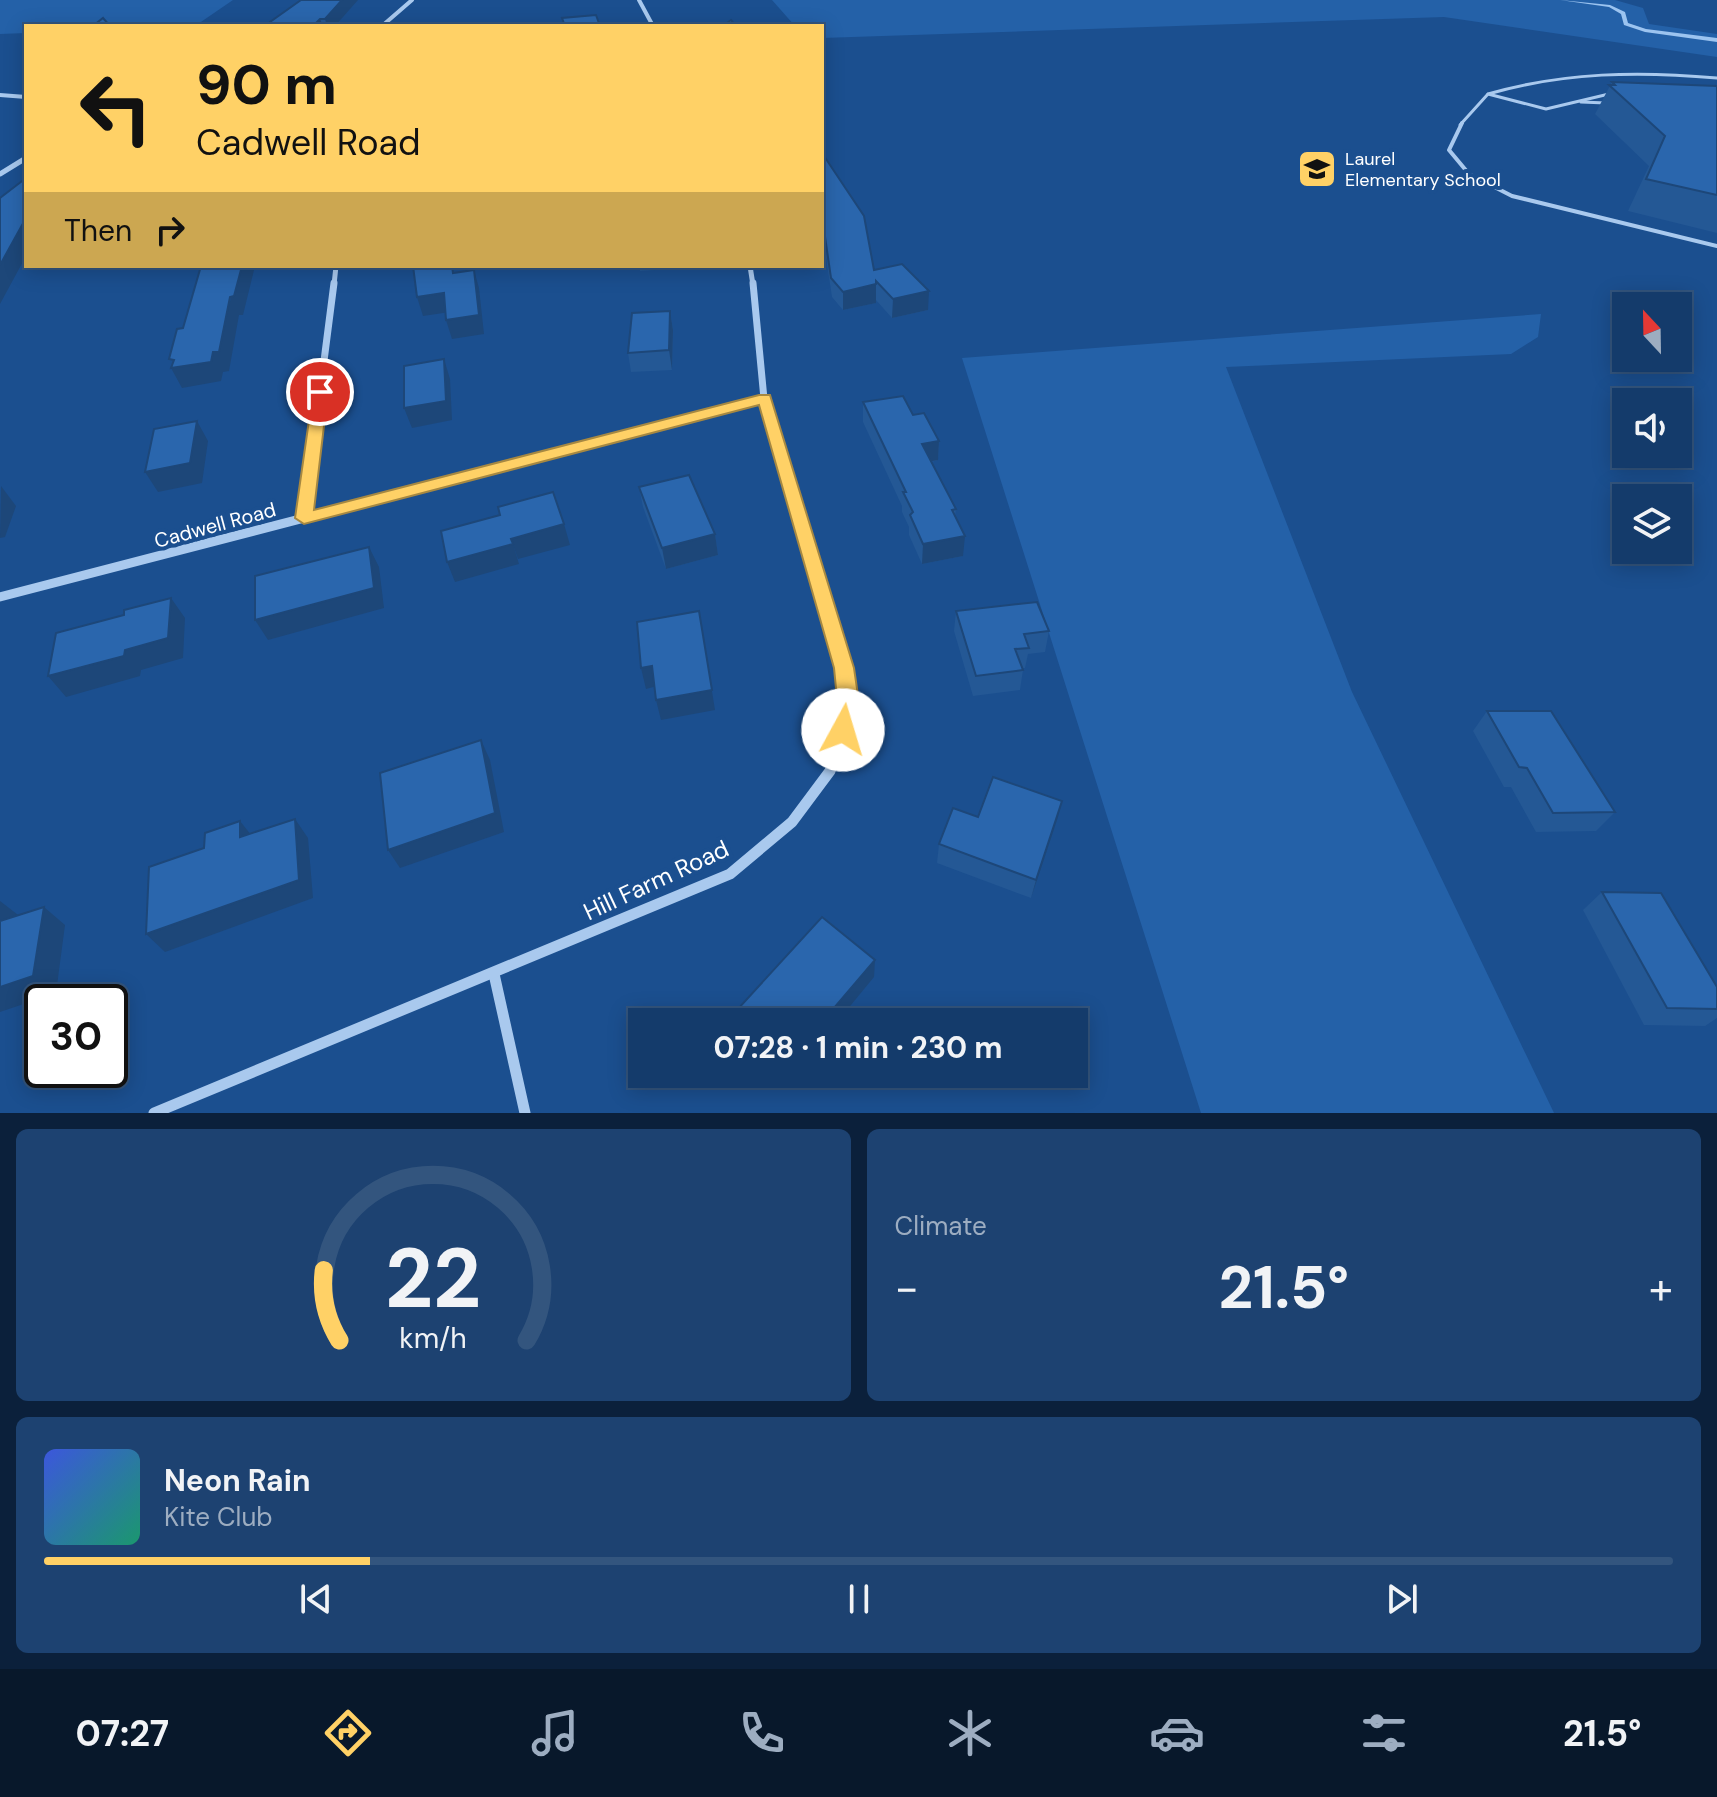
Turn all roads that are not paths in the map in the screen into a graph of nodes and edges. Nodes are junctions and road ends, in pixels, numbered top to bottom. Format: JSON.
{"nodes":[{"id":1,"x":412,"y":0,"type":"edge"},
{"id":2,"x":639,"y":0,"type":"edge"},
{"id":3,"x":384,"y":24,"type":"edge"},
{"id":4,"x":652,"y":24,"type":"edge"},
{"id":5,"x":1717,"y":78,"type":"edge"},
{"id":6,"x":1614,"y":93,"type":"edge"},
{"id":7,"x":1488,"y":94,"type":"junction"},
{"id":8,"x":0,"y":95,"type":"edge"},
{"id":9,"x":24,"y":97,"type":"edge"},
{"id":10,"x":1575,"y":102,"type":"junction"},
{"id":11,"x":1606,"y":103,"type":"dead end"},
{"id":12,"x":24,"y":159,"type":"edge"},
{"id":13,"x":0,"y":174,"type":"edge"},
{"id":14,"x":1717,"y":246,"type":"edge"},
{"id":15,"x":336,"y":268,"type":"edge"},
{"id":16,"x":750,"y":268,"type":"edge"},
{"id":17,"x":764,"y":399,"type":"junction"},
{"id":18,"x":304,"y":518,"type":"junction"},
{"id":19,"x":0,"y":597,"type":"edge"},
{"id":20,"x":494,"y":974,"type":"junction"},
{"id":21,"x":154,"y":1113,"type":"edge"},
{"id":22,"x":525,"y":1113,"type":"edge"}],
"edges":[{"from":1,"to":3,"type":"street"},
{"from":2,"to":4,"type":"street"},
{"from":5,"to":7,"type":"lane"},
{"from":6,"to":10,"type":"lane"},
{"from":7,"to":10,"type":"lane"},
{"from":7,"to":14,"type":"lane"},
{"from":8,"to":9,"type":"street"},
{"from":10,"to":11,"type":"lane"},
{"from":12,"to":13,"type":"street"},
{"from":15,"to":18,"type":"street"},
{"from":16,"to":17,"type":"street","name":"Hill Farm Road"},
{"from":17,"to":18,"type":"street","name":"Cadwell Road"},
{"from":17,"to":20,"type":"street","name":"Hill Farm Road"},
{"from":18,"to":19,"type":"street","name":"Cadwell Road"},
{"from":20,"to":21,"type":"street","name":"Hill Farm Road"},
{"from":20,"to":22,"type":"street"}]}
